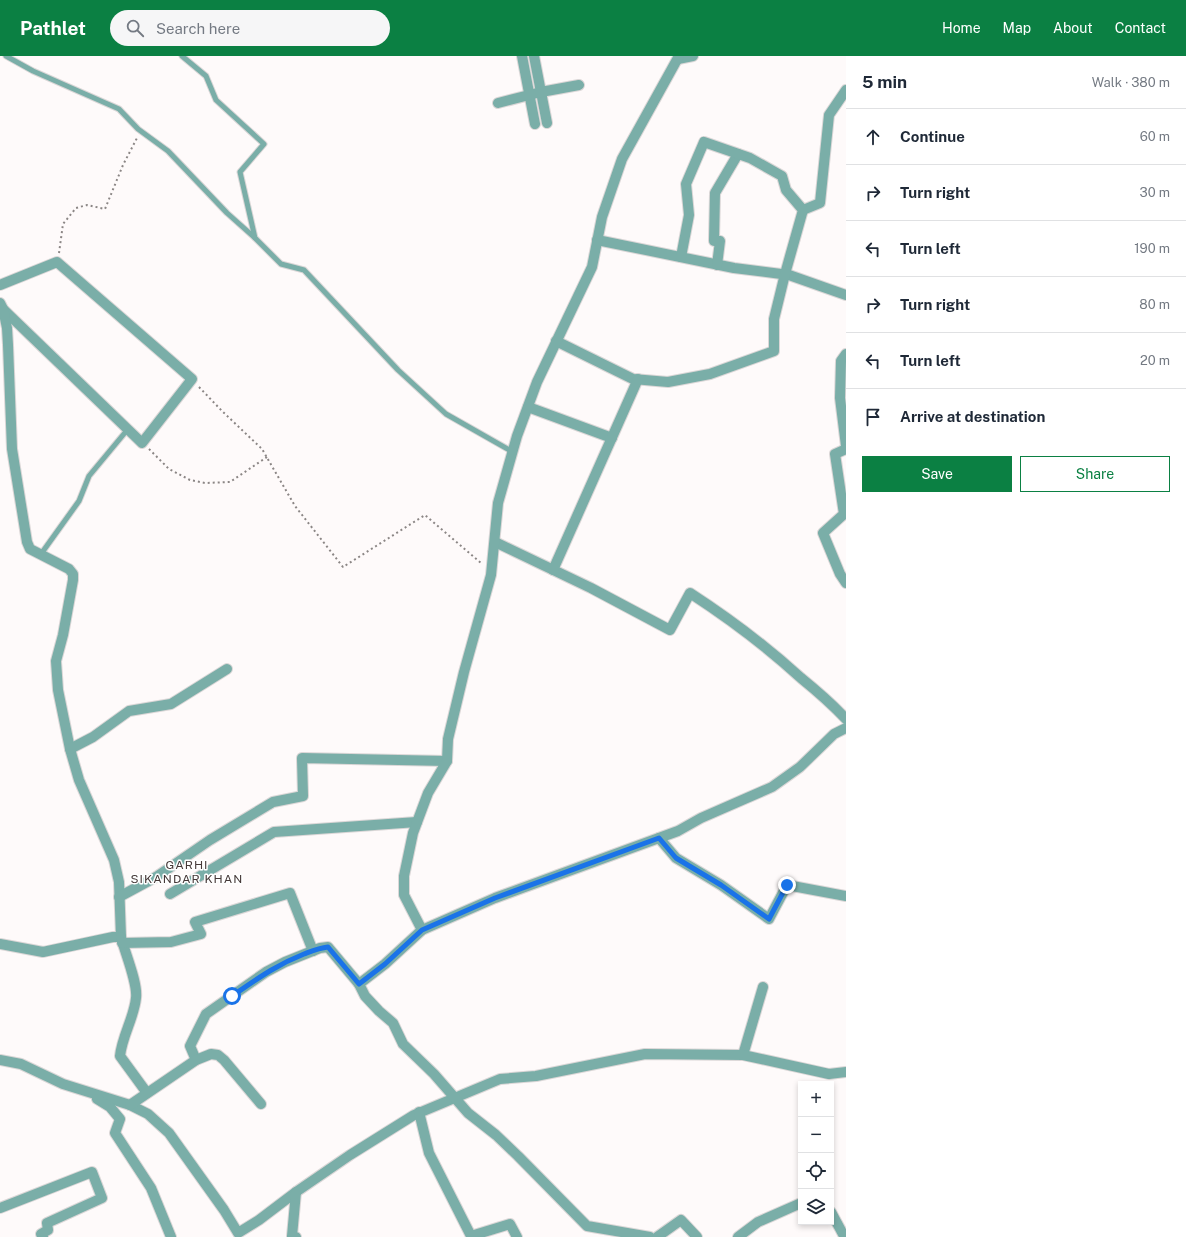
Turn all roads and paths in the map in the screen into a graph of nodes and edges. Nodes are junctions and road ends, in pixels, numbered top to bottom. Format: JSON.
{"nodes":[{"id":1,"x":6,"y":56,"type":"edge"},
{"id":2,"x":182,"y":56,"type":"edge"},
{"id":3,"x":522,"y":56,"type":"edge"},
{"id":4,"x":534,"y":56,"type":"edge"},
{"id":5,"x":693,"y":56,"type":"edge"},
{"id":6,"x":678,"y":58,"type":"edge"},
{"id":7,"x":579,"y":85,"type":"dead end"},
{"id":8,"x":846,"y":90,"type":"edge"},
{"id":9,"x":541,"y":92,"type":"junction"},
{"id":10,"x":529,"y":95,"type":"junction"},
{"id":11,"x":498,"y":103,"type":"dead end"},
{"id":12,"x":547,"y":123,"type":"dead end"},
{"id":13,"x":535,"y":124,"type":"dead end"},
{"id":14,"x":140,"y":131,"type":"junction"},
{"id":15,"x":738,"y":154,"type":"junction"},
{"id":16,"x":804,"y":210,"type":"junction"},
{"id":17,"x":255,"y":238,"type":"junction"},
{"id":18,"x":597,"y":240,"type":"junction"},
{"id":19,"x":681,"y":257,"type":"junction"},
{"id":20,"x":57,"y":262,"type":"junction"},
{"id":21,"x":717,"y":265,"type":"junction"},
{"id":22,"x":785,"y":274,"type":"junction"},
{"id":23,"x":0,"y":285,"type":"edge"},
{"id":24,"x":846,"y":295,"type":"edge"},
{"id":25,"x":1,"y":306,"type":"edge"},
{"id":26,"x":556,"y":341,"type":"junction"},
{"id":27,"x":846,"y":354,"type":"edge"},
{"id":28,"x":192,"y":378,"type":"junction"},
{"id":29,"x":638,"y":379,"type":"junction"},
{"id":30,"x":528,"y":407,"type":"junction"},
{"id":31,"x":128,"y":429,"type":"junction"},
{"id":32,"x":612,"y":438,"type":"junction"},
{"id":33,"x":142,"y":443,"type":"junction"},
{"id":34,"x":846,"y":448,"type":"edge"},
{"id":35,"x":513,"y":452,"type":"junction"},
{"id":36,"x":267,"y":457,"type":"junction"},
{"id":37,"x":495,"y":542,"type":"junction"},
{"id":38,"x":40,"y":554,"type":"junction"},
{"id":39,"x":553,"y":570,"type":"junction"},
{"id":40,"x":492,"y":572,"type":"junction"},
{"id":41,"x":846,"y":584,"type":"edge"},
{"id":42,"x":227,"y":669,"type":"dead end"},
{"id":43,"x":846,"y":719,"type":"edge"},
{"id":44,"x":846,"y":728,"type":"edge"},
{"id":45,"x":70,"y":749,"type":"junction"},
{"id":46,"x":447,"y":761,"type":"junction"},
{"id":47,"x":417,"y":822,"type":"junction"},
{"id":48,"x":659,"y":838,"type":"junction"},
{"id":49,"x":170,"y":894,"type":"dead end"},
{"id":50,"x":846,"y":896,"type":"edge"},
{"id":51,"x":120,"y":897,"type":"junction"},
{"id":52,"x":422,"y":930,"type":"junction"},
{"id":53,"x":121,"y":940,"type":"junction"},
{"id":54,"x":0,"y":944,"type":"edge"},
{"id":55,"x":313,"y":951,"type":"junction"},
{"id":56,"x":359,"y":984,"type":"junction"},
{"id":57,"x":763,"y":987,"type":"dead end"},
{"id":58,"x":743,"y":1055,"type":"junction"},
{"id":59,"x":0,"y":1060,"type":"edge"},
{"id":60,"x":196,"y":1060,"type":"junction"},
{"id":61,"x":846,"y":1072,"type":"edge"},
{"id":62,"x":82,"y":1090,"type":"junction"},
{"id":63,"x":147,"y":1093,"type":"junction"},
{"id":64,"x":456,"y":1098,"type":"junction"},
{"id":65,"x":130,"y":1104,"type":"junction"},
{"id":66,"x":261,"y":1104,"type":"dead end"},
{"id":67,"x":419,"y":1112,"type":"junction"},
{"id":68,"x":296,"y":1192,"type":"junction"},
{"id":69,"x":798,"y":1204,"type":"edge"},
{"id":70,"x":0,"y":1208,"type":"edge"},
{"id":71,"x":834,"y":1218,"type":"edge"},
{"id":72,"x":239,"y":1235,"type":"edge"},
{"id":73,"x":844,"y":1236,"type":"edge"},
{"id":74,"x":43,"y":1237,"type":"edge"},
{"id":75,"x":171,"y":1237,"type":"edge"},
{"id":76,"x":296,"y":1237,"type":"edge"},
{"id":77,"x":517,"y":1237,"type":"edge"},
{"id":78,"x":650,"y":1237,"type":"edge"},
{"id":79,"x":657,"y":1237,"type":"edge"},
{"id":80,"x":697,"y":1237,"type":"edge"},
{"id":81,"x":738,"y":1237,"type":"edge"}],
"edges":[{"from":1,"to":14,"type":"lane"},
{"from":2,"to":17,"type":"lane"},
{"from":3,"to":10,"type":"street"},
{"from":4,"to":9,"type":"street"},
{"from":5,"to":6,"type":"street"},
{"from":6,"to":18,"type":"street"},
{"from":7,"to":9,"type":"street"},
{"from":8,"to":16,"type":"street"},
{"from":9,"to":10,"type":"street"},
{"from":9,"to":12,"type":"street"},
{"from":10,"to":11,"type":"street"},
{"from":10,"to":13,"type":"street"},
{"from":14,"to":17,"type":"lane"},
{"from":14,"to":20,"type":"path"},
{"from":15,"to":16,"type":"street"},
{"from":15,"to":19,"type":"street"},
{"from":15,"to":21,"type":"street"},
{"from":16,"to":22,"type":"street"},
{"from":17,"to":35,"type":"lane"},
{"from":18,"to":19,"type":"street"},
{"from":18,"to":26,"type":"street"},
{"from":19,"to":21,"type":"street"},
{"from":20,"to":23,"type":"street"},
{"from":20,"to":28,"type":"street"},
{"from":21,"to":22,"type":"street"},
{"from":22,"to":24,"type":"street"},
{"from":22,"to":29,"type":"street"},
{"from":25,"to":31,"type":"street"},
{"from":25,"to":38,"type":"street"},
{"from":26,"to":29,"type":"street"},
{"from":26,"to":30,"type":"street"},
{"from":27,"to":34,"type":"street"},
{"from":28,"to":33,"type":"street"},
{"from":28,"to":36,"type":"path"},
{"from":29,"to":32,"type":"street"},
{"from":30,"to":32,"type":"street"},
{"from":30,"to":35,"type":"street"},
{"from":31,"to":33,"type":"street"},
{"from":31,"to":38,"type":"lane"},
{"from":32,"to":39,"type":"street"},
{"from":33,"to":36,"type":"path"},
{"from":34,"to":41,"type":"street"},
{"from":35,"to":37,"type":"street"},
{"from":36,"to":40,"type":"path"},
{"from":37,"to":39,"type":"street"},
{"from":37,"to":40,"type":"street"},
{"from":38,"to":45,"type":"street"},
{"from":39,"to":43,"type":"street"},
{"from":40,"to":46,"type":"street"},
{"from":42,"to":45,"type":"street"},
{"from":44,"to":48,"type":"street"},
{"from":45,"to":51,"type":"street"},
{"from":46,"to":47,"type":"street"},
{"from":46,"to":51,"type":"street"},
{"from":47,"to":49,"type":"street"},
{"from":47,"to":52,"type":"street"},
{"from":48,"to":50,"type":"street"},
{"from":48,"to":52,"type":"street"},
{"from":51,"to":53,"type":"street"},
{"from":52,"to":56,"type":"street"},
{"from":53,"to":54,"type":"street"},
{"from":53,"to":55,"type":"street"},
{"from":53,"to":63,"type":"street"},
{"from":55,"to":56,"type":"street"},
{"from":55,"to":60,"type":"street"},
{"from":56,"to":64,"type":"street"},
{"from":57,"to":58,"type":"street"},
{"from":58,"to":61,"type":"street"},
{"from":58,"to":64,"type":"street"},
{"from":59,"to":62,"type":"street"},
{"from":60,"to":63,"type":"street"},
{"from":60,"to":66,"type":"street"},
{"from":62,"to":65,"type":"street"},
{"from":62,"to":75,"type":"street"},
{"from":63,"to":65,"type":"street"},
{"from":64,"to":67,"type":"street"},
{"from":64,"to":78,"type":"street"},
{"from":65,"to":72,"type":"street"},
{"from":67,"to":68,"type":"street"},
{"from":67,"to":77,"type":"street"},
{"from":68,"to":72,"type":"street"},
{"from":68,"to":76,"type":"street"},
{"from":69,"to":81,"type":"street"},
{"from":70,"to":74,"type":"street"},
{"from":71,"to":73,"type":"street"},
{"from":79,"to":80,"type":"street"}]}
